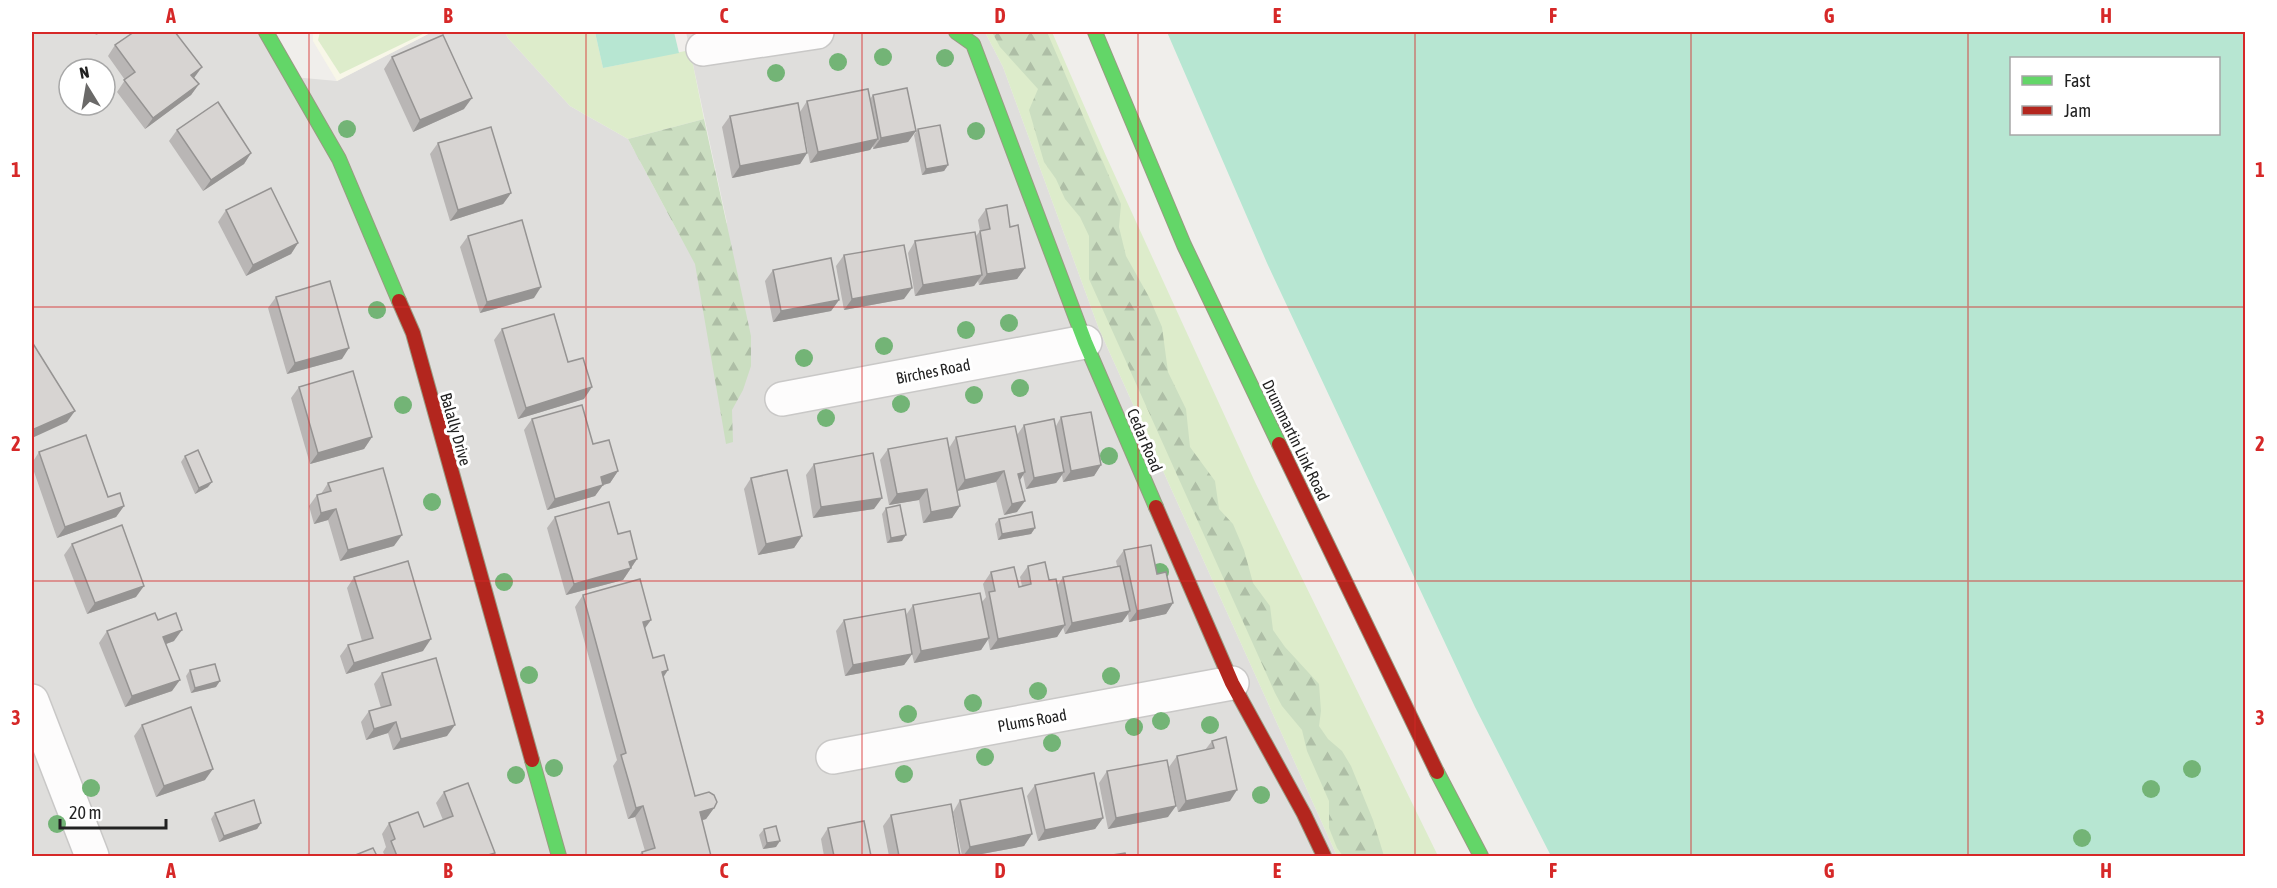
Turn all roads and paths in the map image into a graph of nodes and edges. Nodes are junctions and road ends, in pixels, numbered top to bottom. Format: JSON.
{"nodes":[{"id":1,"x":267,"y":32,"type":"edge"},
{"id":2,"x":817,"y":32,"type":"edge"},
{"id":3,"x":956,"y":32,"type":"edge"},
{"id":4,"x":1095,"y":32,"type":"edge"},
{"id":5,"x":703,"y":49,"type":"dead end"},
{"id":6,"x":1085,"y":342,"type":"junction"},
{"id":7,"x":782,"y":399,"type":"dead end"},
{"id":8,"x":1232,"y":683,"type":"junction"},
{"id":9,"x":32,"y":701,"type":"edge"},
{"id":10,"x":833,"y":757,"type":"dead end"},
{"id":11,"x":92,"y":856,"type":"edge"},
{"id":12,"x":559,"y":856,"type":"edge"},
{"id":13,"x":1324,"y":856,"type":"edge"},
{"id":14,"x":1481,"y":856,"type":"edge"}],
"edges":[{"from":1,"to":12,"type":"street","name":"Balally Drive"},
{"from":2,"to":5,"type":"street"},
{"from":3,"to":6,"type":"street","name":"Cedar Road"},
{"from":4,"to":14,"type":"street","name":"Drummartin Link Road"},
{"from":6,"to":7,"type":"street","name":"Birches Road"},
{"from":6,"to":8,"type":"street","name":"Cedar Road"},
{"from":8,"to":10,"type":"street","name":"Plums Road"},
{"from":8,"to":13,"type":"street","name":"Cedar Road"},
{"from":9,"to":11,"type":"street"}]}
